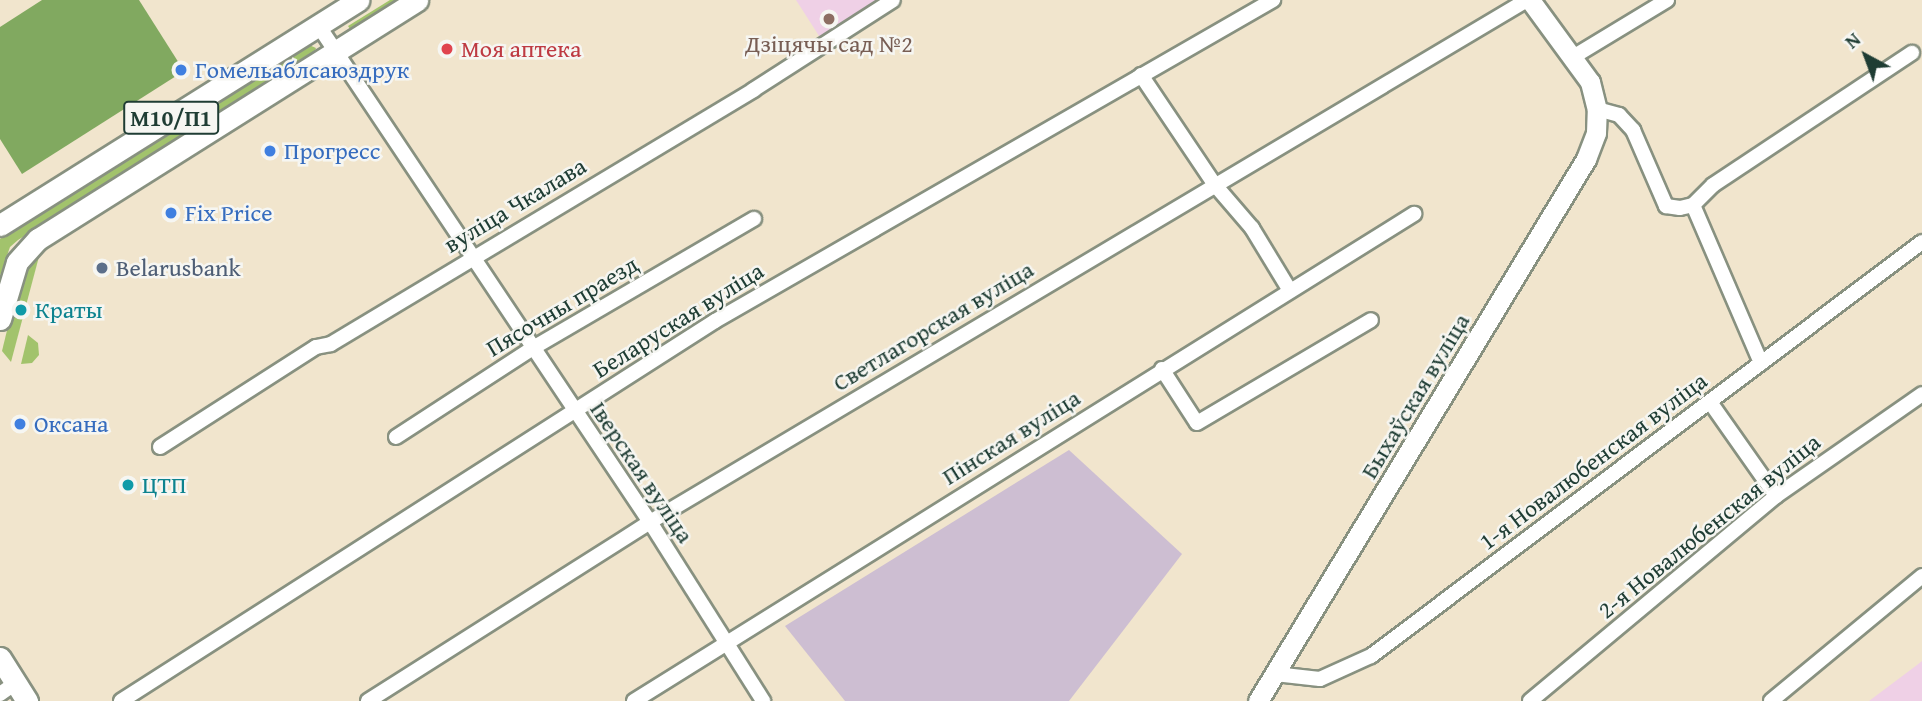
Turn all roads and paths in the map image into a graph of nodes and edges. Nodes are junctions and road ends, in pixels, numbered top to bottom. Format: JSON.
{"nodes":[{"id":1,"x":358,"y":0,"type":"edge"},
{"id":2,"x":417,"y":0,"type":"edge"},
{"id":3,"x":893,"y":0,"type":"edge"},
{"id":4,"x":1273,"y":0,"type":"edge"},
{"id":5,"x":1529,"y":0,"type":"edge"},
{"id":6,"x":1667,"y":0,"type":"edge"},
{"id":7,"x":318,"y":25,"type":"junction"},
{"id":8,"x":335,"y":52,"type":"junction"},
{"id":9,"x":1912,"y":53,"type":"dead end"},
{"id":10,"x":1573,"y":57,"type":"junction"},
{"id":11,"x":1140,"y":75,"type":"junction"},
{"id":12,"x":1597,"y":110,"type":"junction"},
{"id":13,"x":1215,"y":185,"type":"junction"},
{"id":14,"x":1693,"y":205,"type":"junction"},
{"id":15,"x":1414,"y":214,"type":"dead end"},
{"id":16,"x":754,"y":219,"type":"dead end"},
{"id":17,"x":0,"y":225,"type":"edge"},
{"id":18,"x":1922,"y":242,"type":"edge"},
{"id":19,"x":473,"y":257,"type":"junction"},
{"id":20,"x":1289,"y":289,"type":"junction"},
{"id":21,"x":0,"y":319,"type":"edge"},
{"id":22,"x":1371,"y":320,"type":"dead end"},
{"id":23,"x":533,"y":348,"type":"junction"},
{"id":24,"x":1761,"y":363,"type":"junction"},
{"id":25,"x":1162,"y":369,"type":"junction"},
{"id":26,"x":1922,"y":394,"type":"edge"},
{"id":27,"x":1710,"y":402,"type":"junction"},
{"id":28,"x":574,"y":412,"type":"junction"},
{"id":29,"x":396,"y":437,"type":"dead end"},
{"id":30,"x":160,"y":447,"type":"dead end"},
{"id":31,"x":1776,"y":496,"type":"junction"},
{"id":32,"x":650,"y":522,"type":"junction"},
{"id":33,"x":1922,"y":576,"type":"edge"},
{"id":34,"x":726,"y":642,"type":"junction"},
{"id":35,"x":0,"y":658,"type":"edge"},
{"id":36,"x":1275,"y":674,"type":"junction"},
{"id":37,"x":14,"y":693,"type":"edge"},
{"id":38,"x":121,"y":701,"type":"edge"},
{"id":39,"x":368,"y":701,"type":"edge"},
{"id":40,"x":634,"y":701,"type":"edge"},
{"id":41,"x":763,"y":701,"type":"edge"},
{"id":42,"x":1258,"y":701,"type":"edge"},
{"id":43,"x":1530,"y":701,"type":"edge"},
{"id":44,"x":1770,"y":701,"type":"edge"}],
"edges":[{"from":1,"to":7,"type":"main road","number":"М10/П1"},
{"from":2,"to":8,"type":"main road","number":"М10/П1"},
{"from":3,"to":19,"type":"street","name":"вуліца Чкалава"},
{"from":4,"to":11,"type":"street","name":"Беларуская вуліца"},
{"from":5,"to":10,"type":"main road"},
{"from":5,"to":13,"type":"street","name":"Светлагорская вуліца"},
{"from":6,"to":10,"type":"street"},
{"from":7,"to":8,"type":"street","name":"Іверская вуліца"},
{"from":7,"to":17,"type":"main road","number":"М10/П1"},
{"from":8,"to":19,"type":"street","name":"Іверская вуліца"},
{"from":8,"to":21,"type":"main road","number":"М10/П1"},
{"from":9,"to":14,"type":"street"},
{"from":10,"to":12,"type":"main road"},
{"from":11,"to":13,"type":"street"},
{"from":11,"to":28,"type":"street","name":"Беларуская вуліца"},
{"from":12,"to":14,"type":"street"},
{"from":12,"to":36,"type":"main road","name":"Быхаўская вуліца"},
{"from":13,"to":20,"type":"street"},
{"from":13,"to":32,"type":"street","name":"Светлагорская вуліца"},
{"from":14,"to":24,"type":"street"},
{"from":15,"to":20,"type":"street","name":"Пінская вуліца"},
{"from":16,"to":23,"type":"street","name":"Пясочны праезд"},
{"from":18,"to":24,"type":"street","name":"1-я Новалюбенская вуліца"},
{"from":19,"to":23,"type":"street","name":"Іверская вуліца"},
{"from":19,"to":30,"type":"street","name":"вуліца Чкалава"},
{"from":20,"to":25,"type":"street","name":"Пінская вуліца"},
{"from":22,"to":25,"type":"street"},
{"from":23,"to":28,"type":"street","name":"Іверская вуліца"},
{"from":23,"to":29,"type":"street","name":"Пясочны праезд"},
{"from":24,"to":27,"type":"street","name":"1-я Новалюбенская вуліца"},
{"from":25,"to":34,"type":"street","name":"Пінская вуліца"},
{"from":26,"to":31,"type":"street","name":"2-я Новалюбенская вуліца"},
{"from":27,"to":31,"type":"street"},
{"from":27,"to":36,"type":"street","name":"1-я Новалюбенская вуліца"},
{"from":28,"to":32,"type":"street","name":"Іверская вуліца"},
{"from":28,"to":38,"type":"street","name":"Беларуская вуліца"},
{"from":31,"to":43,"type":"street","name":"2-я Новалюбенская вуліца"},
{"from":32,"to":34,"type":"street","name":"Іверская вуліца"},
{"from":32,"to":39,"type":"street","name":"Светлагорская вуліца"},
{"from":33,"to":44,"type":"street"},
{"from":34,"to":40,"type":"street","name":"Пінская вуліца"},
{"from":34,"to":41,"type":"street","name":"Іверская вуліца"},
{"from":35,"to":37,"type":"main road"},
{"from":36,"to":42,"type":"main road","name":"Быхаўская вуліца"}]}
